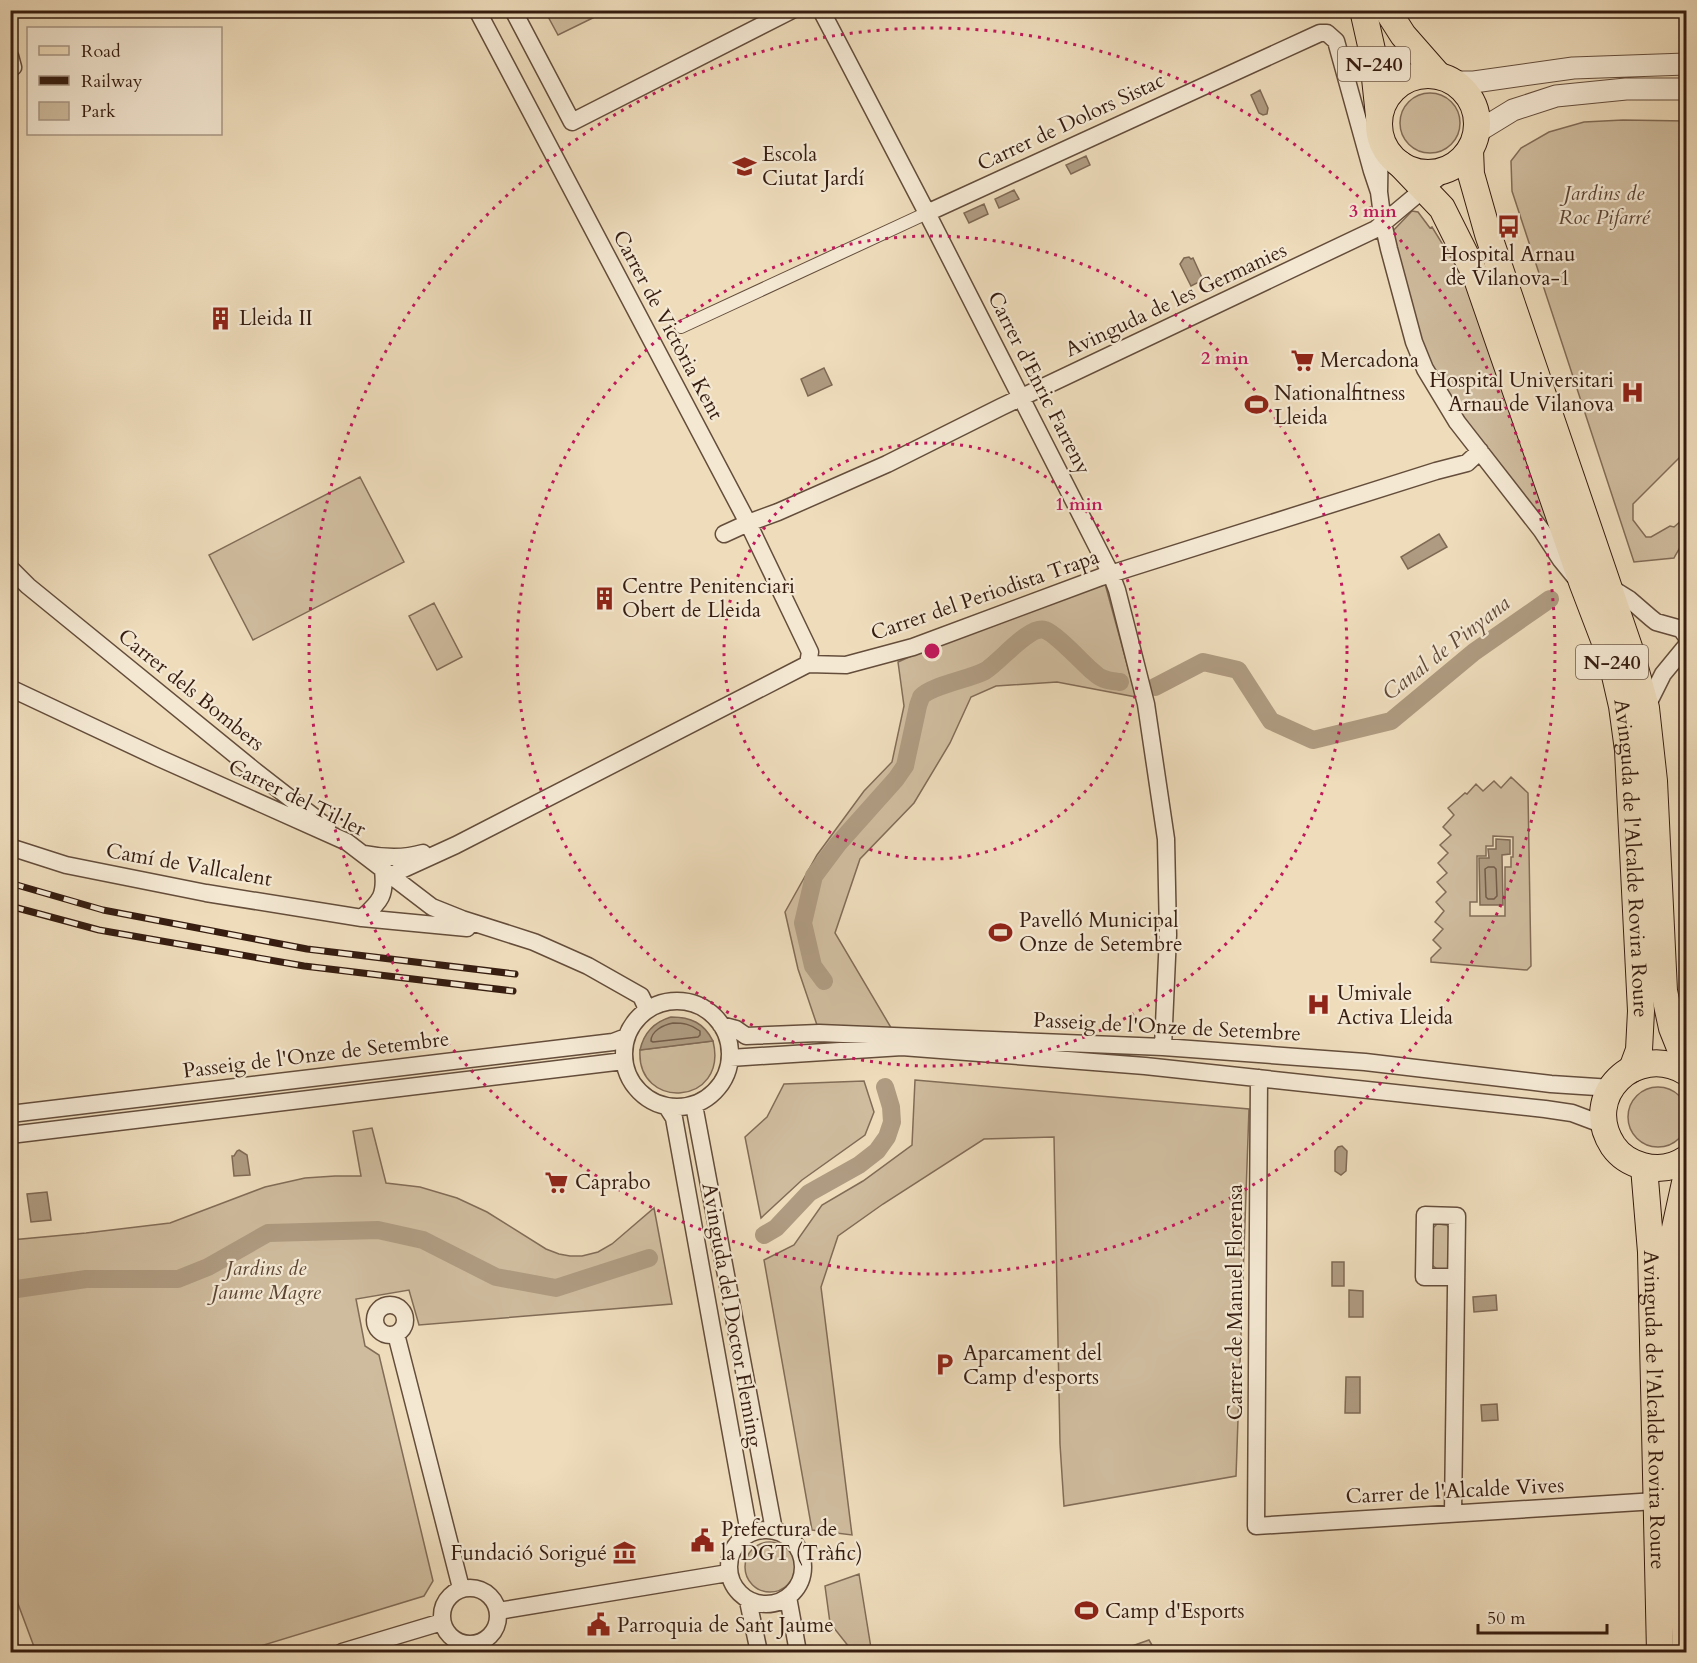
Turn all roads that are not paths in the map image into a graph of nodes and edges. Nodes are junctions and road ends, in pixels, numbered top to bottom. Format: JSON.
{"nodes":[{"id":1,"x":477,"y":10,"type":"edge"},
{"id":2,"x":513,"y":10,"type":"edge"},
{"id":3,"x":792,"y":10,"type":"edge"},
{"id":4,"x":821,"y":10,"type":"edge"},
{"id":5,"x":1363,"y":10,"type":"edge"},
{"id":6,"x":1387,"y":10,"type":"edge"},
{"id":7,"x":10,"y":56,"type":"edge"},
{"id":8,"x":1686,"y":64,"type":"edge"},
{"id":9,"x":10,"y":69,"type":"edge"},
{"id":10,"x":1446,"y":79,"type":"junction"},
{"id":11,"x":1686,"y":89,"type":"edge"},
{"id":12,"x":1380,"y":126,"type":"junction"},
{"id":13,"x":1474,"y":141,"type":"junction"},
{"id":14,"x":1400,"y":164,"type":"junction"},
{"id":15,"x":1450,"y":168,"type":"junction"},
{"id":16,"x":1424,"y":190,"type":"junction"},
{"id":17,"x":1379,"y":192,"type":"junction"},
{"id":18,"x":927,"y":213,"type":"junction"},
{"id":19,"x":1383,"y":222,"type":"junction"},
{"id":20,"x":681,"y":327,"type":"dead end"},
{"id":21,"x":1022,"y":398,"type":"junction"},
{"id":22,"x":1480,"y":451,"type":"junction"},
{"id":23,"x":748,"y":523,"type":"junction"},
{"id":24,"x":724,"y":534,"type":"dead end"},
{"id":25,"x":10,"y":568,"type":"edge"},
{"id":26,"x":1111,"y":574,"type":"junction"},
{"id":27,"x":1582,"y":582,"type":"junction"},
{"id":28,"x":1608,"y":586,"type":"junction"},
{"id":29,"x":1686,"y":636,"type":"edge"},
{"id":30,"x":1686,"y":646,"type":"edge"},
{"id":31,"x":808,"y":664,"type":"junction"},
{"id":32,"x":10,"y":688,"type":"edge"},
{"id":33,"x":1646,"y":708,"type":"junction"},
{"id":34,"x":347,"y":842,"type":"junction"},
{"id":35,"x":456,"y":845,"type":"junction"},
{"id":36,"x":10,"y":848,"type":"edge"},
{"id":37,"x":361,"y":853,"type":"junction"},
{"id":38,"x":387,"y":873,"type":"junction"},
{"id":39,"x":420,"y":898,"type":"junction"},
{"id":40,"x":362,"y":918,"type":"junction"},
{"id":41,"x":492,"y":929,"type":"junction"},
{"id":42,"x":647,"y":1010,"type":"junction"},
{"id":43,"x":721,"y":1025,"type":"junction"},
{"id":44,"x":626,"y":1037,"type":"junction"},
{"id":45,"x":1164,"y":1047,"type":"junction"},
{"id":46,"x":730,"y":1058,"type":"junction"},
{"id":47,"x":624,"y":1061,"type":"junction"},
{"id":48,"x":1632,"y":1069,"type":"junction"},
{"id":49,"x":1686,"y":1072,"type":"edge"},
{"id":50,"x":1259,"y":1078,"type":"junction"},
{"id":51,"x":1612,"y":1088,"type":"junction"},
{"id":52,"x":694,"y":1105,"type":"junction"},
{"id":53,"x":667,"y":1107,"type":"junction"},
{"id":54,"x":10,"y":1114,"type":"edge"},
{"id":55,"x":1607,"y":1133,"type":"junction"},
{"id":56,"x":10,"y":1135,"type":"edge"},
{"id":57,"x":1686,"y":1159,"type":"edge"},
{"id":58,"x":1644,"y":1167,"type":"junction"},
{"id":59,"x":1686,"y":1178,"type":"edge"},
{"id":60,"x":1456,"y":1277,"type":"dead end"},
{"id":61,"x":396,"y":1334,"type":"dead end"},
{"id":62,"x":1656,"y":1501,"type":"junction"},
{"id":63,"x":1453,"y":1514,"type":"junction"},
{"id":64,"x":1256,"y":1526,"type":"joint"},
{"id":65,"x":774,"y":1530,"type":"junction"},
{"id":66,"x":749,"y":1533,"type":"junction"},
{"id":67,"x":728,"y":1573,"type":"junction"},
{"id":68,"x":461,"y":1588,"type":"junction"},
{"id":69,"x":788,"y":1597,"type":"junction"},
{"id":70,"x":748,"y":1601,"type":"junction"},
{"id":71,"x":498,"y":1611,"type":"junction"},
{"id":72,"x":442,"y":1622,"type":"junction"},
{"id":73,"x":479,"y":1648,"type":"edge"},
{"id":74,"x":1686,"y":1650,"type":"edge"},
{"id":75,"x":342,"y":1653,"type":"edge"},
{"id":76,"x":759,"y":1653,"type":"edge"},
{"id":77,"x":798,"y":1653,"type":"edge"},
{"id":78,"x":1660,"y":1653,"type":"edge"}],
"edges":[{"from":1,"to":23,"type":"street","name":"Carrer de Victòria Kent"},
{"from":2,"to":3,"type":"street"},
{"from":4,"to":18,"type":"street","name":"Carrer d'Enric Farreny"},
{"from":5,"to":12,"type":"main road","number":"N-240"},
{"from":6,"to":10,"type":"main road","number":"N-240"},
{"from":7,"to":9,"type":"street"},
{"from":8,"to":10,"type":"street"},
{"from":10,"to":12,"type":"main road","number":"N-240"},
{"from":10,"to":13,"type":"main road","number":"N-240"},
{"from":11,"to":13,"type":"street"},
{"from":12,"to":14,"type":"main road","number":"N-240"},
{"from":12,"to":17,"type":"street"},
{"from":13,"to":15,"type":"main road"},
{"from":13,"to":28,"type":"main road","name":"Avinguda de l'Alcalde Rovira Roure","number":"N-240"},
{"from":14,"to":15,"type":"main road"},
{"from":14,"to":16,"type":"main road","name":"Avinguda de l'Alcalde Rovira Roure","number":"N-240"},
{"from":15,"to":16,"type":"street","name":"Avinguda de les Germanies"},
{"from":16,"to":19,"type":"street","name":"Avinguda de les Germanies"},
{"from":16,"to":27,"type":"main road","name":"Avinguda de l'Alcalde Rovira Roure","number":"N-240"},
{"from":17,"to":18,"type":"street","name":"Carrer de Dolors Sistac"},
{"from":17,"to":19,"type":"street"},
{"from":18,"to":20,"type":"street","name":"Carrer de Dolors Sistac"},
{"from":18,"to":21,"type":"street","name":"Carrer d'Enric Farreny"},
{"from":19,"to":21,"type":"street","name":"Avinguda de les Germanies"},
{"from":19,"to":22,"type":"street","name":"Avinguda de l'Alcalde Rovira Roure"},
{"from":21,"to":23,"type":"street","name":"Avinguda de les Germanies"},
{"from":21,"to":26,"type":"street","name":"Carrer d'Enric Farreny"},
{"from":22,"to":26,"type":"street","name":"Carrer del Periodista Trapa"},
{"from":22,"to":27,"type":"street","name":"Avinguda de l'Alcalde Rovira Roure"},
{"from":23,"to":24,"type":"street","name":"Avinguda de les Germanies"},
{"from":23,"to":31,"type":"street","name":"Carrer de Victòria Kent"},
{"from":25,"to":34,"type":"street","name":"Carrer dels Bombers"},
{"from":26,"to":31,"type":"street","name":"Carrer del Periodista Trapa"},
{"from":26,"to":45,"type":"street","name":"Carrer d'Enric Farreny"},
{"from":27,"to":48,"type":"main road","name":"Avinguda de l'Alcalde Rovira Roure","number":"N-240"},
{"from":28,"to":29,"type":"street"},
{"from":28,"to":33,"type":"main road","name":"Avinguda de l'Alcalde Rovira Roure","number":"N-240"},
{"from":30,"to":33,"type":"street"},
{"from":31,"to":35,"type":"street","name":"Carrer del Periodista Trapa"},
{"from":32,"to":34,"type":"street","name":"Carrer del Til·ler"},
{"from":33,"to":49,"type":"main road","name":"Avinguda de l'Alcalde Rovira Roure","number":"N-240"},
{"from":34,"to":37,"type":"street","name":"Carrer del Til·ler"},
{"from":35,"to":37,"type":"street","name":"Carrer del Periodista Trapa"},
{"from":35,"to":38,"type":"street","name":"Carrer del Periodista Trapa"},
{"from":35,"to":39,"type":"street","name":"Carrer del Periodista Trapa"},
{"from":36,"to":40,"type":"street","name":"Camí de Vallcalent"},
{"from":37,"to":38,"type":"street","name":"Carrer del Til·ler"},
{"from":38,"to":39,"type":"street","name":"Carrer del Til·ler"},
{"from":38,"to":40,"type":"street"},
{"from":39,"to":41,"type":"street","name":"Carrer del Til·ler"},
{"from":40,"to":41,"type":"street","name":"Camí de Vallcalent"},
{"from":41,"to":42,"type":"street","name":"Carrer del Til·ler"},
{"from":42,"to":43,"type":"street"},
{"from":42,"to":44,"type":"street"},
{"from":43,"to":45,"type":"street","name":"Passeig de l'Onze de Setembre"},
{"from":43,"to":46,"type":"street"},
{"from":44,"to":47,"type":"street"},
{"from":44,"to":54,"type":"street","name":"Passeig de l'Onze de Setembre"},
{"from":45,"to":51,"type":"street","name":"Passeig de l'Onze de Setembre"},
{"from":46,"to":50,"type":"street","name":"Passeig de l'Onze de Setembre"},
{"from":46,"to":52,"type":"street"},
{"from":47,"to":53,"type":"street"},
{"from":47,"to":56,"type":"street","name":"Passeig de l'Onze de Setembre"},
{"from":48,"to":49,"type":"main road","number":"N-240"},
{"from":48,"to":51,"type":"main road"},
{"from":50,"to":55,"type":"street","name":"Passeig de l'Onze de Setembre"},
{"from":50,"to":64,"type":"street","name":"Carrer de Manuel Florensa"},
{"from":51,"to":55,"type":"main road"},
{"from":52,"to":53,"type":"street"},
{"from":52,"to":65,"type":"street","name":"Avinguda del Doctor Fleming"},
{"from":53,"to":66,"type":"street","name":"Avinguda del Doctor Fleming"},
{"from":55,"to":58,"type":"main road"},
{"from":57,"to":58,"type":"main road"},
{"from":58,"to":62,"type":"main road","name":"Avinguda de l'Alcalde Rovira Roure"},
{"from":59,"to":74,"type":"main road","name":"Avinguda de l'Alcalde Rovira Roure"},
{"from":60,"to":63,"type":"street"},
{"from":61,"to":68,"type":"street"},
{"from":62,"to":63,"type":"street","name":"Carrer de l'Alcalde Vives"},
{"from":62,"to":78,"type":"main road","name":"Avinguda de l'Alcalde Rovira Roure"},
{"from":63,"to":64,"type":"street","name":"Carrer de l'Alcalde Vives"},
{"from":65,"to":66,"type":"street"},
{"from":65,"to":69,"type":"street"},
{"from":66,"to":67,"type":"street"},
{"from":67,"to":70,"type":"street"},
{"from":67,"to":71,"type":"street"},
{"from":68,"to":71,"type":"street"},
{"from":68,"to":72,"type":"street"},
{"from":69,"to":70,"type":"street"},
{"from":69,"to":77,"type":"street"},
{"from":70,"to":76,"type":"street"},
{"from":71,"to":73,"type":"street"},
{"from":72,"to":73,"type":"street"},
{"from":72,"to":75,"type":"street"}]}
